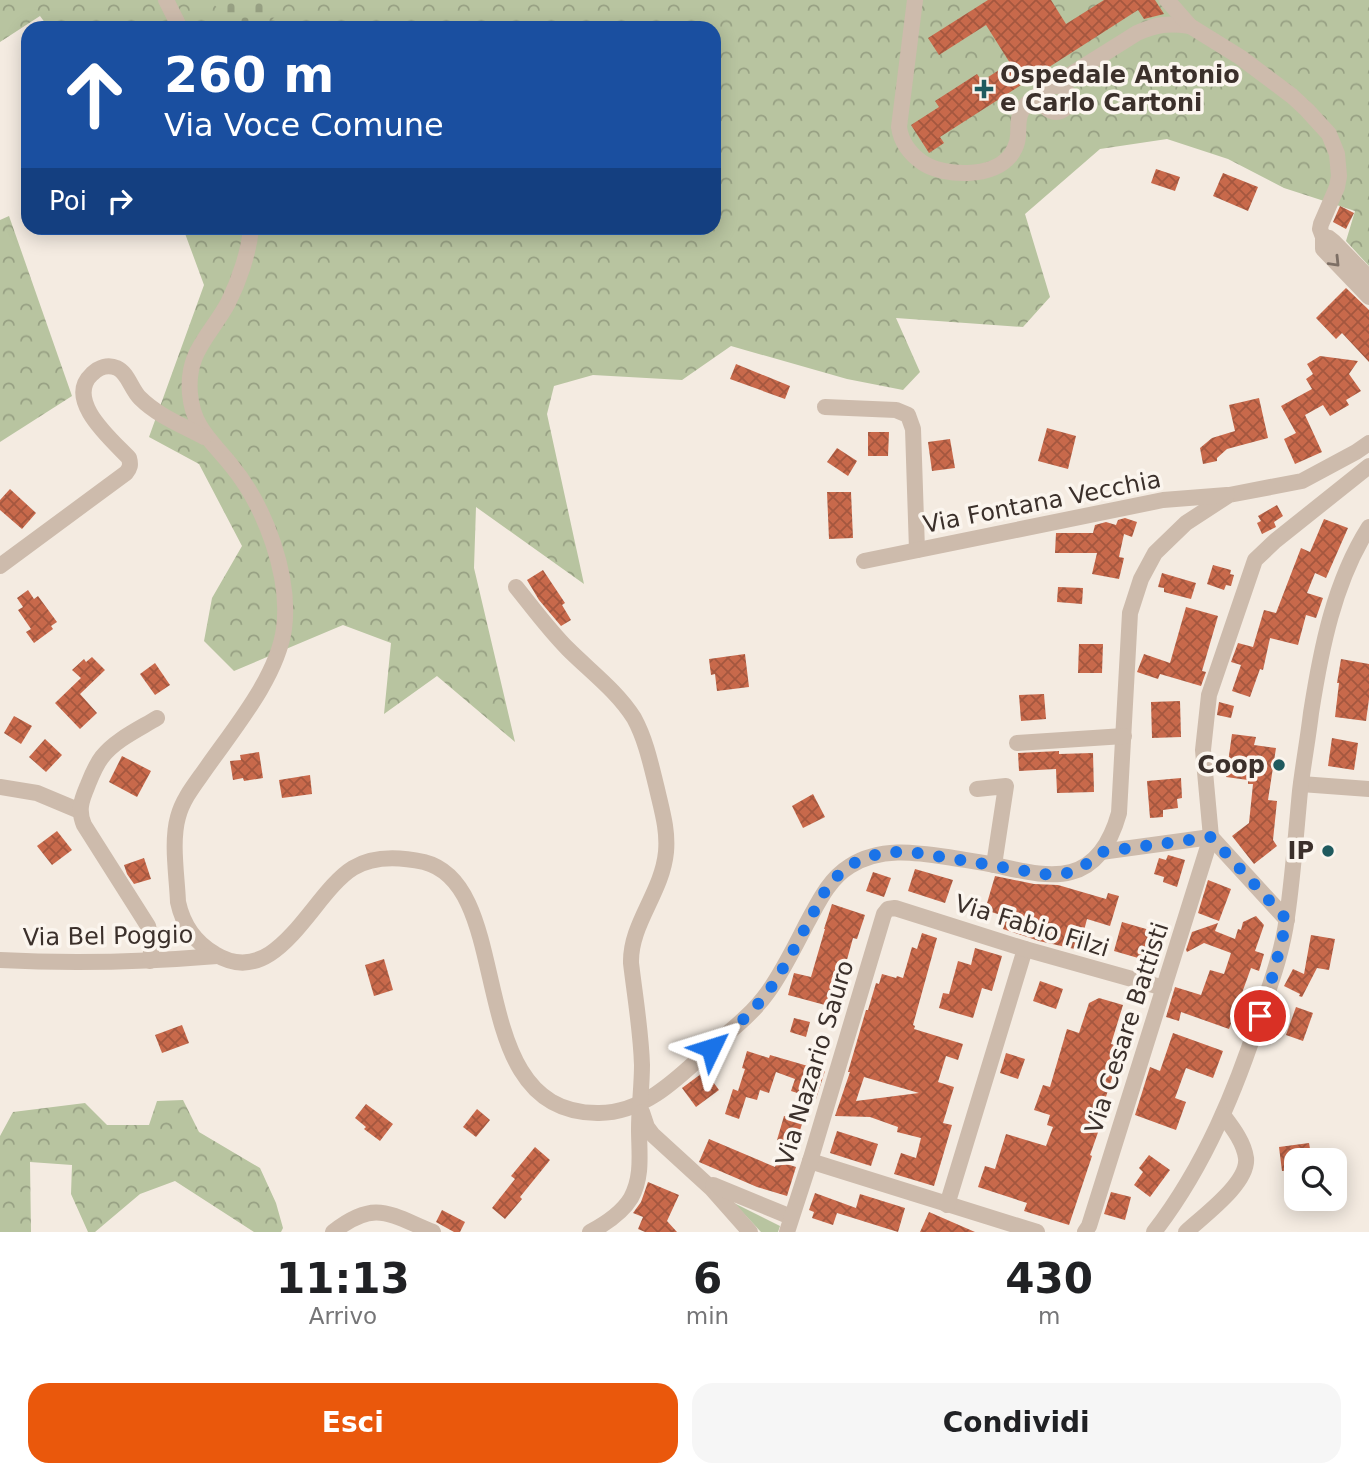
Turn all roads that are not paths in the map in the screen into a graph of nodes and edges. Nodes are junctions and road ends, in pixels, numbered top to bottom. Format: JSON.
{"nodes":[{"id":1,"x":166,"y":0,"type":"edge"},
{"id":2,"x":915,"y":0,"type":"edge"},
{"id":3,"x":1167,"y":0,"type":"edge"},
{"id":4,"x":176,"y":21,"type":"edge"},
{"id":5,"x":1190,"y":26,"type":"junction"},
{"id":6,"x":249,"y":235,"type":"edge"},
{"id":7,"x":1323,"y":237,"type":"junction"},
{"id":8,"x":1369,"y":278,"type":"edge"},
{"id":9,"x":1369,"y":297,"type":"edge"},
{"id":10,"x":825,"y":407,"type":"dead end"},
{"id":11,"x":205,"y":437,"type":"junction"},
{"id":12,"x":1365,"y":447,"type":"edge"},
{"id":13,"x":1369,"y":466,"type":"edge"},
{"id":14,"x":1229,"y":495,"type":"junction"},
{"id":15,"x":1369,"y":527,"type":"edge"},
{"id":16,"x":917,"y":550,"type":"junction"},
{"id":17,"x":864,"y":561,"type":"dead end"},
{"id":18,"x":0,"y":566,"type":"edge"},
{"id":19,"x":516,"y":587,"type":"dead end"},
{"id":20,"x":157,"y":718,"type":"dead end"},
{"id":21,"x":1124,"y":736,"type":"junction"},
{"id":22,"x":1017,"y":743,"type":"dead end"},
{"id":23,"x":1301,"y":784,"type":"junction"},
{"id":24,"x":0,"y":787,"type":"edge"},
{"id":25,"x":977,"y":789,"type":"dead end"},
{"id":26,"x":1369,"y":789,"type":"edge"},
{"id":27,"x":80,"y":811,"type":"junction"},
{"id":28,"x":1211,"y":837,"type":"junction"},
{"id":29,"x":1101,"y":852,"type":"junction"},
{"id":30,"x":994,"y":864,"type":"junction"},
{"id":31,"x":888,"y":909,"type":"joint"},
{"id":32,"x":1287,"y":920,"type":"junction"},
{"id":33,"x":1025,"y":949,"type":"junction"},
{"id":34,"x":218,"y":956,"type":"junction"},
{"id":35,"x":0,"y":960,"type":"edge"},
{"id":36,"x":150,"y":961,"type":"junction"},
{"id":37,"x":1164,"y":988,"type":"junction"},
{"id":38,"x":640,"y":1103,"type":"junction"},
{"id":39,"x":1223,"y":1115,"type":"junction"},
{"id":40,"x":810,"y":1161,"type":"junction"},
{"id":41,"x":705,"y":1182,"type":"junction"},
{"id":42,"x":947,"y":1205,"type":"junction"},
{"id":43,"x":789,"y":1224,"type":"edge"},
{"id":44,"x":596,"y":1230,"type":"edge"},
{"id":45,"x":333,"y":1232,"type":"edge"},
{"id":46,"x":433,"y":1232,"type":"edge"},
{"id":47,"x":750,"y":1232,"type":"edge"},
{"id":48,"x":1037,"y":1232,"type":"edge"},
{"id":49,"x":1084,"y":1232,"type":"edge"},
{"id":50,"x":1154,"y":1232,"type":"edge"},
{"id":51,"x":1185,"y":1232,"type":"edge"}],
"edges":[{"from":1,"to":4,"type":"street"},
{"from":2,"to":5,"type":"street"},
{"from":3,"to":5,"type":"street"},
{"from":5,"to":7,"type":"street"},
{"from":6,"to":11,"type":"street"},
{"from":7,"to":8,"type":"street"},
{"from":7,"to":9,"type":"street","one_way":true},
{"from":10,"to":16,"type":"street"},
{"from":11,"to":18,"type":"street"},
{"from":11,"to":34,"type":"street"},
{"from":12,"to":14,"type":"street","name":"Via Fontana Vecchia"},
{"from":13,"to":28,"type":"street"},
{"from":14,"to":16,"type":"street","name":"Via Fontana Vecchia"},
{"from":14,"to":21,"type":"street"},
{"from":15,"to":23,"type":"street"},
{"from":16,"to":17,"type":"street","name":"Via Fontana Vecchia"},
{"from":19,"to":38,"type":"street"},
{"from":20,"to":27,"type":"street"},
{"from":21,"to":22,"type":"street"},
{"from":21,"to":29,"type":"street"},
{"from":23,"to":26,"type":"street"},
{"from":23,"to":32,"type":"street"},
{"from":24,"to":27,"type":"street"},
{"from":25,"to":30,"type":"street"},
{"from":27,"to":36,"type":"street"},
{"from":28,"to":29,"type":"street"},
{"from":28,"to":32,"type":"street"},
{"from":28,"to":37,"type":"street","name":"Via Cesare Battisti"},
{"from":29,"to":30,"type":"street","name":"Via Bel Poggio"},
{"from":30,"to":38,"type":"street","name":"Via Bel Poggio"},
{"from":31,"to":33,"type":"street","name":"Via Fabio Filzi"},
{"from":31,"to":40,"type":"street","name":"Via Nazario Sauro"},
{"from":32,"to":39,"type":"street"},
{"from":33,"to":37,"type":"street","name":"Via Fabio Filzi"},
{"from":33,"to":42,"type":"street"},
{"from":34,"to":36,"type":"street","name":"Via Bel Poggio"},
{"from":34,"to":38,"type":"street","name":"Via Bel Poggio"},
{"from":35,"to":36,"type":"street","name":"Via Bel Poggio"},
{"from":37,"to":49,"type":"street","name":"Via Cesare Battisti"},
{"from":38,"to":41,"type":"street"},
{"from":38,"to":44,"type":"street"},
{"from":39,"to":50,"type":"street"},
{"from":39,"to":51,"type":"street"},
{"from":40,"to":42,"type":"street"},
{"from":40,"to":43,"type":"street","name":"Via Nazario Sauro"},
{"from":41,"to":43,"type":"street"},
{"from":41,"to":47,"type":"street"},
{"from":42,"to":48,"type":"street"},
{"from":45,"to":46,"type":"street"}]}
